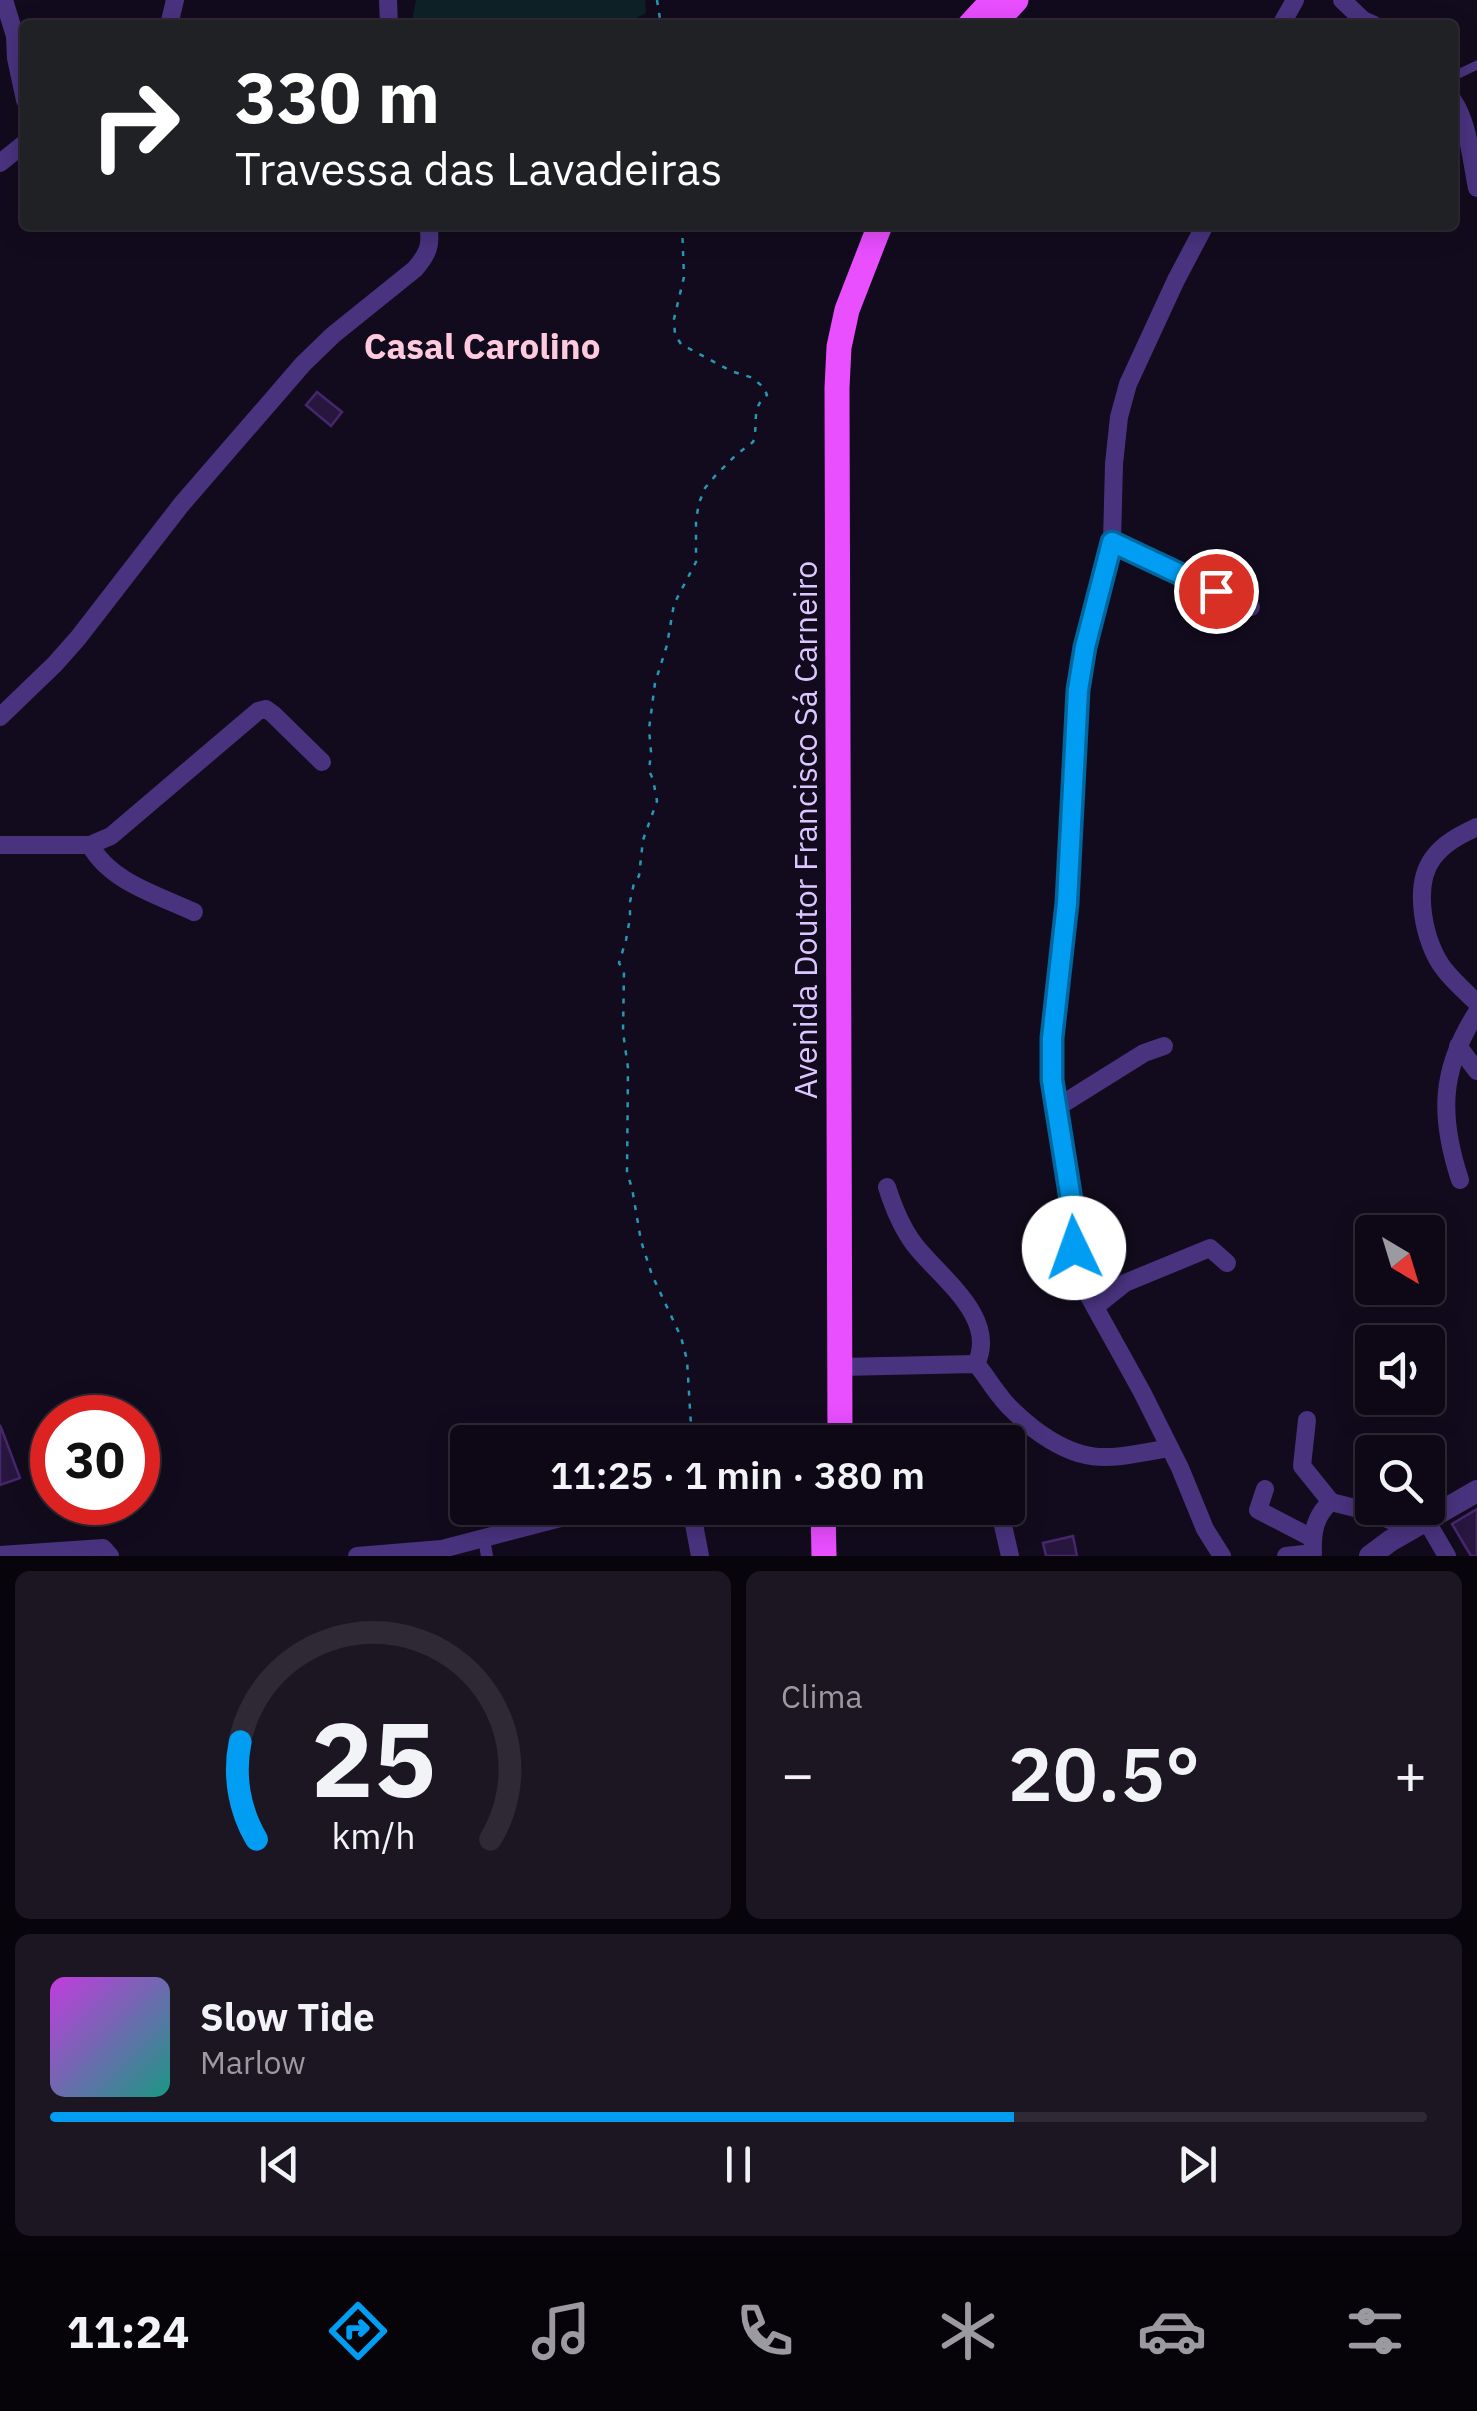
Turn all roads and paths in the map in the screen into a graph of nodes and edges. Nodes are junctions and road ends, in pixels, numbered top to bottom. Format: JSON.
{"nodes":[{"id":1,"x":4,"y":0,"type":"edge"},
{"id":2,"x":992,"y":0,"type":"edge"},
{"id":3,"x":1016,"y":0,"type":"edge"},
{"id":4,"x":1342,"y":0,"type":"edge"},
{"id":5,"x":974,"y":20,"type":"edge"},
{"id":6,"x":998,"y":20,"type":"edge"},
{"id":7,"x":1363,"y":20,"type":"edge"},
{"id":8,"x":20,"y":77,"type":"edge"},
{"id":9,"x":1458,"y":109,"type":"edge"},
{"id":10,"x":20,"y":147,"type":"edge"},
{"id":11,"x":0,"y":163,"type":"edge"},
{"id":12,"x":1477,"y":188,"type":"edge"},
{"id":13,"x":428,"y":230,"type":"edge"},
{"id":14,"x":682,"y":230,"type":"edge"},
{"id":15,"x":860,"y":230,"type":"edge"},
{"id":16,"x":878,"y":230,"type":"edge"},
{"id":17,"x":1202,"y":230,"type":"edge"},
{"id":18,"x":1112,"y":542,"type":"junction"},
{"id":19,"x":1252,"y":607,"type":"dead end"},
{"id":20,"x":0,"y":716,"type":"edge"},
{"id":21,"x":322,"y":762,"type":"dead end"},
{"id":22,"x":1477,"y":827,"type":"edge"},
{"id":23,"x":0,"y":845,"type":"edge"},
{"id":24,"x":90,"y":846,"type":"junction"},
{"id":25,"x":194,"y":912,"type":"dead end"},
{"id":26,"x":1477,"y":1003,"type":"edge"},
{"id":27,"x":1477,"y":1012,"type":"edge"},
{"id":28,"x":1164,"y":1046,"type":"dead end"},
{"id":29,"x":1458,"y":1046,"type":"junction"},
{"id":30,"x":1477,"y":1071,"type":"edge"},
{"id":31,"x":1056,"y":1108,"type":"junction"},
{"id":32,"x":1460,"y":1180,"type":"dead end"},
{"id":33,"x":888,"y":1187,"type":"dead end"},
{"id":34,"x":1226,"y":1264,"type":"dead end"},
{"id":35,"x":1095,"y":1307,"type":"junction"},
{"id":36,"x":976,"y":1364,"type":"junction"},
{"id":37,"x":840,"y":1367,"type":"junction"},
{"id":38,"x":1306,"y":1420,"type":"dead end"},
{"id":39,"x":691,"y":1425,"type":"edge"},
{"id":40,"x":824,"y":1425,"type":"edge"},
{"id":41,"x":840,"y":1425,"type":"edge"},
{"id":42,"x":1170,"y":1448,"type":"junction"},
{"id":43,"x":1264,"y":1489,"type":"dead end"},
{"id":44,"x":1477,"y":1491,"type":"edge"},
{"id":45,"x":1331,"y":1502,"type":"junction"},
{"id":46,"x":1355,"y":1507,"type":"edge"},
{"id":47,"x":1445,"y":1510,"type":"edge"},
{"id":48,"x":551,"y":1525,"type":"edge"},
{"id":49,"x":694,"y":1525,"type":"edge"},
{"id":50,"x":824,"y":1525,"type":"edge"},
{"id":51,"x":840,"y":1525,"type":"edge"},
{"id":52,"x":1003,"y":1525,"type":"edge"},
{"id":53,"x":1419,"y":1525,"type":"joint"},
{"id":54,"x":485,"y":1548,"type":"edge"},
{"id":55,"x":1314,"y":1549,"type":"edge"},
{"id":56,"x":0,"y":1554,"type":"edge"},
{"id":57,"x":110,"y":1556,"type":"edge"},
{"id":58,"x":358,"y":1556,"type":"edge"},
{"id":59,"x":700,"y":1556,"type":"edge"},
{"id":60,"x":824,"y":1556,"type":"edge"},
{"id":61,"x":840,"y":1556,"type":"edge"},
{"id":62,"x":1010,"y":1556,"type":"edge"},
{"id":63,"x":1222,"y":1556,"type":"edge"},
{"id":64,"x":1286,"y":1556,"type":"edge"},
{"id":65,"x":1370,"y":1556,"type":"edge"},
{"id":66,"x":1447,"y":1556,"type":"edge"}],
"edges":[{"from":1,"to":8,"type":"street"},
{"from":2,"to":5,"type":"main road"},
{"from":3,"to":6,"type":"main road"},
{"from":4,"to":7,"type":"street"},
{"from":9,"to":12,"type":"street"},
{"from":10,"to":11,"type":"street"},
{"from":13,"to":20,"type":"street"},
{"from":14,"to":39,"type":"path"},
{"from":15,"to":40,"type":"main road","name":"Avenida Doutor Francisco Sá Carneiro"},
{"from":16,"to":37,"type":"main road","name":"Avenida Doutor Francisco Sá Carneiro"},
{"from":17,"to":18,"type":"street"},
{"from":18,"to":19,"type":"street"},
{"from":18,"to":31,"type":"street"},
{"from":21,"to":24,"type":"street"},
{"from":22,"to":26,"type":"street"},
{"from":23,"to":24,"type":"street"},
{"from":24,"to":25,"type":"street"},
{"from":27,"to":29,"type":"street"},
{"from":28,"to":31,"type":"street"},
{"from":29,"to":30,"type":"street"},
{"from":29,"to":32,"type":"street"},
{"from":31,"to":35,"type":"street"},
{"from":33,"to":36,"type":"street"},
{"from":34,"to":35,"type":"street"},
{"from":35,"to":42,"type":"street"},
{"from":36,"to":37,"type":"street"},
{"from":36,"to":42,"type":"street"},
{"from":37,"to":41,"type":"main road","name":"Avenida Doutor Francisco Sá Carneiro"},
{"from":38,"to":45,"type":"street"},
{"from":42,"to":63,"type":"street"},
{"from":43,"to":55,"type":"street"},
{"from":44,"to":47,"type":"street"},
{"from":45,"to":46,"type":"street"},
{"from":45,"to":55,"type":"street"},
{"from":48,"to":54,"type":"street"},
{"from":49,"to":59,"type":"street"},
{"from":50,"to":60,"type":"main road"},
{"from":51,"to":61,"type":"main road"},
{"from":52,"to":62,"type":"street"},
{"from":53,"to":65,"type":"street"},
{"from":53,"to":66,"type":"street"},
{"from":54,"to":58,"type":"street"},
{"from":55,"to":64,"type":"street"},
{"from":56,"to":57,"type":"street"}]}
